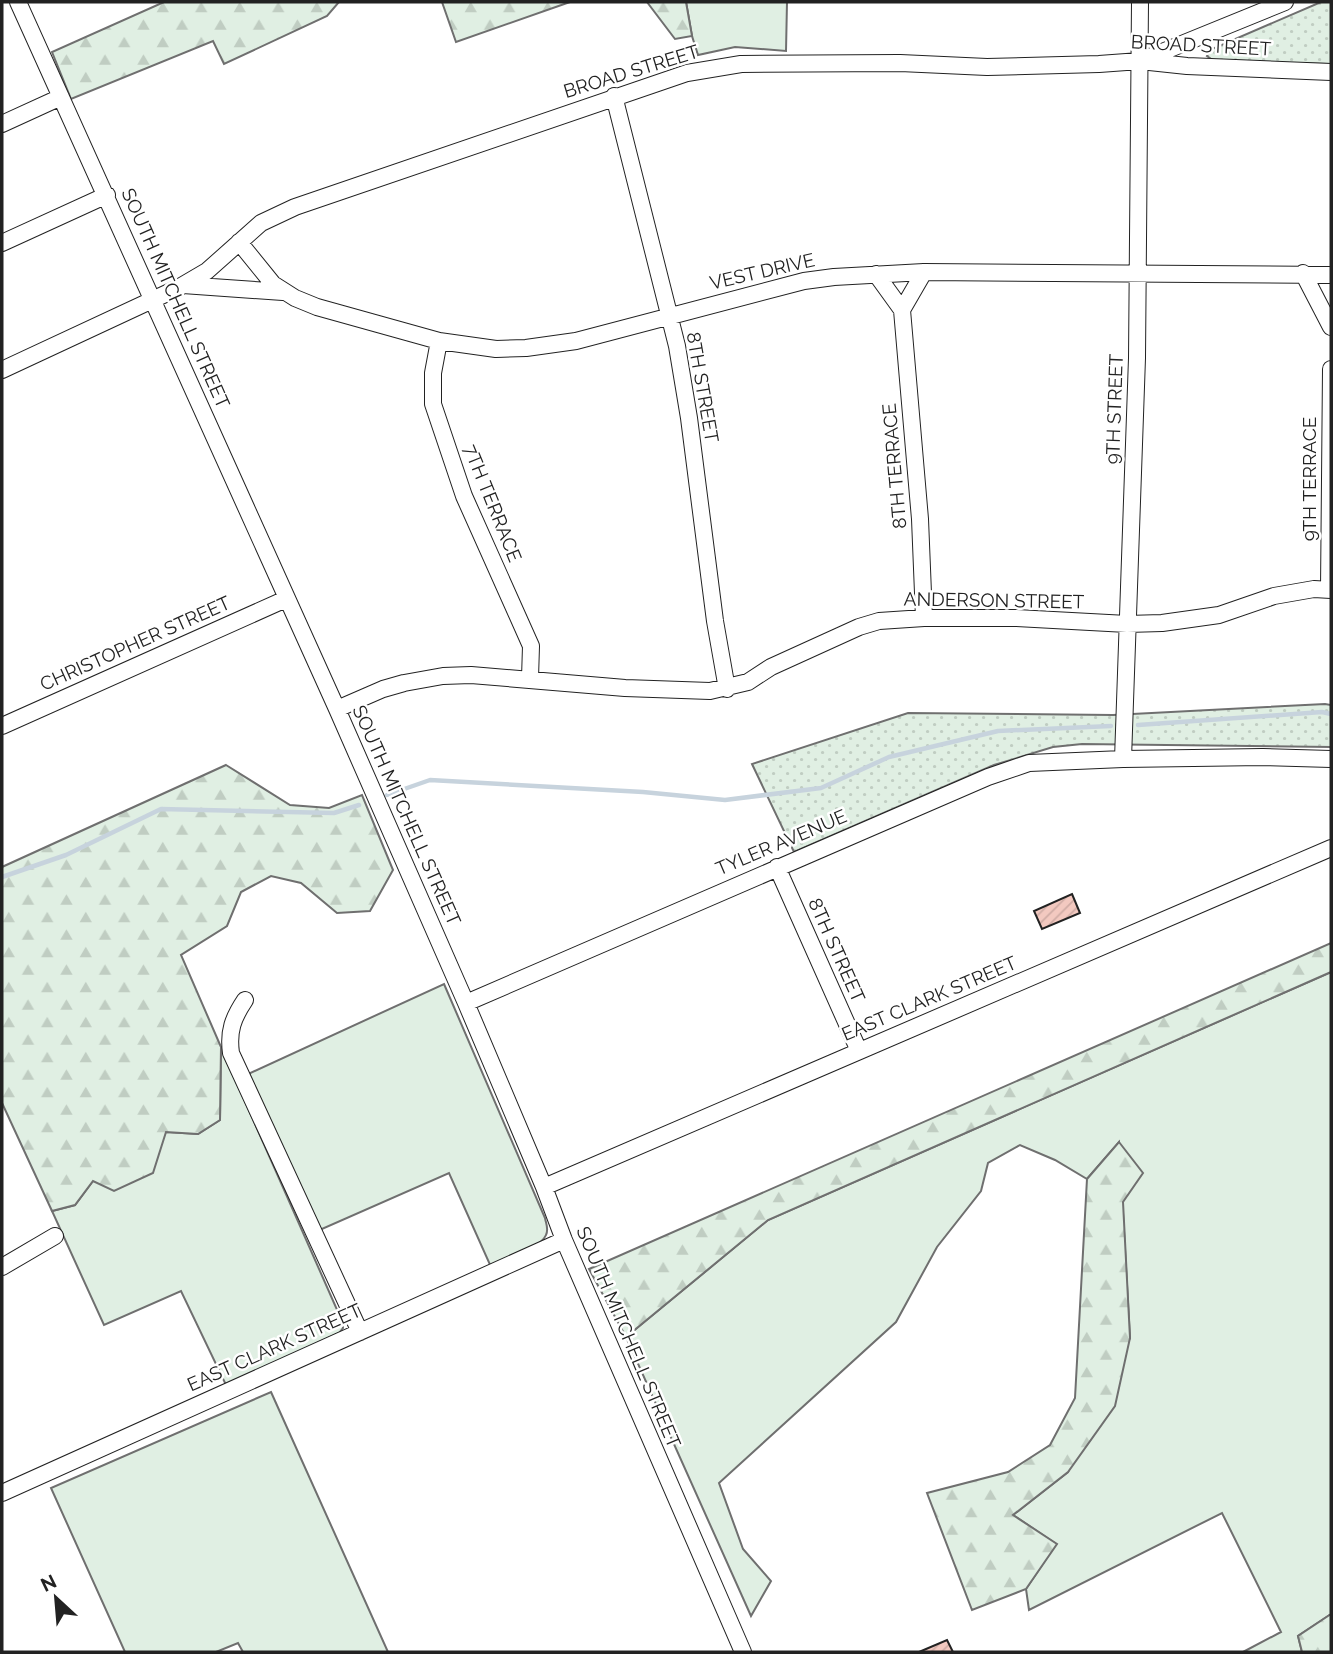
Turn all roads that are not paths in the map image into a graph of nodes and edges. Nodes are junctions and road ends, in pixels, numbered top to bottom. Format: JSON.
{"nodes":[{"id":1,"x":18,"y":2,"type":"edge"},
{"id":2,"x":1140,"y":2,"type":"edge"},
{"id":3,"x":1285,"y":2,"type":"edge"},
{"id":4,"x":1140,"y":61,"type":"junction"},
{"id":5,"x":1331,"y":72,"type":"edge"},
{"id":6,"x":614,"y":96,"type":"junction"},
{"id":7,"x":61,"y":97,"type":"junction"},
{"id":8,"x":2,"y":124,"type":"edge"},
{"id":9,"x":107,"y":195,"type":"junction"},
{"id":10,"x":239,"y":242,"type":"junction"},
{"id":11,"x":2,"y":243,"type":"edge"},
{"id":12,"x":924,"y":272,"type":"junction"},
{"id":13,"x":876,"y":274,"type":"junction"},
{"id":14,"x":1303,"y":274,"type":"junction"},
{"id":15,"x":1138,"y":275,"type":"junction"},
{"id":16,"x":1331,"y":275,"type":"edge"},
{"id":17,"x":183,"y":285,"type":"junction"},
{"id":18,"x":285,"y":292,"type":"junction"},
{"id":19,"x":155,"y":299,"type":"junction"},
{"id":20,"x":902,"y":310,"type":"junction"},
{"id":21,"x":669,"y":315,"type":"junction"},
{"id":22,"x":1331,"y":327,"type":"edge"},
{"id":23,"x":439,"y":341,"type":"junction"},
{"id":24,"x":1331,"y":369,"type":"edge"},
{"id":25,"x":2,"y":370,"type":"edge"},
{"id":26,"x":1330,"y":590,"type":"edge"},
{"id":27,"x":286,"y":599,"type":"junction"},
{"id":28,"x":924,"y":618,"type":"junction"},
{"id":29,"x":1127,"y":624,"type":"junction"},
{"id":30,"x":530,"y":678,"type":"junction"},
{"id":31,"x":727,"y":689,"type":"junction"},
{"id":32,"x":337,"y":709,"type":"junction"},
{"id":33,"x":2,"y":726,"type":"edge"},
{"id":34,"x":1123,"y":759,"type":"junction"},
{"id":35,"x":1331,"y":759,"type":"edge"},
{"id":36,"x":1331,"y":848,"type":"edge"},
{"id":37,"x":777,"y":867,"type":"junction"},
{"id":38,"x":245,"y":1000,"type":"dead end"},
{"id":39,"x":466,"y":1003,"type":"junction"},
{"id":40,"x":859,"y":1051,"type":"junction"},
{"id":41,"x":544,"y":1187,"type":"junction"},
{"id":42,"x":55,"y":1236,"type":"dead end"},
{"id":43,"x":564,"y":1240,"type":"junction"},
{"id":44,"x":2,"y":1267,"type":"edge"},
{"id":45,"x":360,"y":1332,"type":"junction"},
{"id":46,"x":2,"y":1493,"type":"edge"},
{"id":47,"x":741,"y":1652,"type":"edge"}],
"edges":[{"from":1,"to":7,"type":"street","name":"SOUTH MITCHELL STREET"},
{"from":2,"to":4,"type":"street","name":"9TH STREET"},
{"from":3,"to":4,"type":"street"},
{"from":4,"to":5,"type":"street","name":"BROAD STREET"},
{"from":4,"to":6,"type":"street","name":"BROAD STREET"},
{"from":4,"to":15,"type":"street","name":"9TH STREET"},
{"from":6,"to":10,"type":"street","name":"BROAD STREET"},
{"from":6,"to":21,"type":"street","name":"8TH STREET"},
{"from":7,"to":8,"type":"street"},
{"from":7,"to":9,"type":"street","name":"SOUTH MITCHELL STREET"},
{"from":9,"to":11,"type":"street"},
{"from":9,"to":19,"type":"street","name":"SOUTH MITCHELL STREET"},
{"from":10,"to":17,"type":"street","name":"BROAD STREET"},
{"from":10,"to":18,"type":"street","name":"VEST DRIVE"},
{"from":12,"to":13,"type":"street","name":"VEST DRIVE"},
{"from":12,"to":15,"type":"street","name":"VEST DRIVE"},
{"from":12,"to":20,"type":"street"},
{"from":13,"to":20,"type":"street"},
{"from":13,"to":21,"type":"street","name":"VEST DRIVE"},
{"from":14,"to":15,"type":"street","name":"VEST DRIVE"},
{"from":14,"to":16,"type":"street","name":"VEST DRIVE"},
{"from":14,"to":22,"type":"street"},
{"from":15,"to":29,"type":"street","name":"9TH STREET"},
{"from":17,"to":18,"type":"street"},
{"from":17,"to":19,"type":"street","name":"BROAD STREET"},
{"from":18,"to":23,"type":"street","name":"VEST DRIVE"},
{"from":19,"to":25,"type":"street","name":"BROAD STREET"},
{"from":19,"to":27,"type":"street","name":"SOUTH MITCHELL STREET"},
{"from":20,"to":28,"type":"street","name":"8TH TERRACE"},
{"from":21,"to":23,"type":"street","name":"VEST DRIVE"},
{"from":21,"to":31,"type":"street","name":"8TH STREET"},
{"from":23,"to":30,"type":"street","name":"7TH TERRACE"},
{"from":24,"to":26,"type":"street","name":"9TH TERRACE"},
{"from":26,"to":29,"type":"street","name":"ANDERSON STREET"},
{"from":27,"to":32,"type":"street","name":"SOUTH MITCHELL STREET"},
{"from":27,"to":33,"type":"street","name":"CHRISTOPHER STREET"},
{"from":28,"to":29,"type":"street","name":"ANDERSON STREET"},
{"from":28,"to":31,"type":"street","name":"ANDERSON STREET"},
{"from":29,"to":34,"type":"street","name":"9TH STREET"},
{"from":30,"to":31,"type":"street","name":"ANDERSON STREET"},
{"from":30,"to":32,"type":"street","name":"ANDERSON STREET"},
{"from":32,"to":39,"type":"street","name":"SOUTH MITCHELL STREET"},
{"from":34,"to":35,"type":"street"},
{"from":34,"to":37,"type":"street","name":"TYLER AVENUE"},
{"from":36,"to":40,"type":"street","name":"EAST CLARK STREET"},
{"from":37,"to":39,"type":"street","name":"TYLER AVENUE"},
{"from":37,"to":40,"type":"street","name":"8TH STREET"},
{"from":38,"to":45,"type":"street"},
{"from":39,"to":41,"type":"street","name":"SOUTH MITCHELL STREET"},
{"from":40,"to":41,"type":"street","name":"EAST CLARK STREET"},
{"from":41,"to":43,"type":"street","name":"SOUTH MITCHELL STREET"},
{"from":42,"to":44,"type":"street"},
{"from":43,"to":45,"type":"street","name":"EAST CLARK STREET"},
{"from":43,"to":47,"type":"street","name":"SOUTH MITCHELL STREET"},
{"from":45,"to":46,"type":"street","name":"EAST CLARK STREET"}]}
